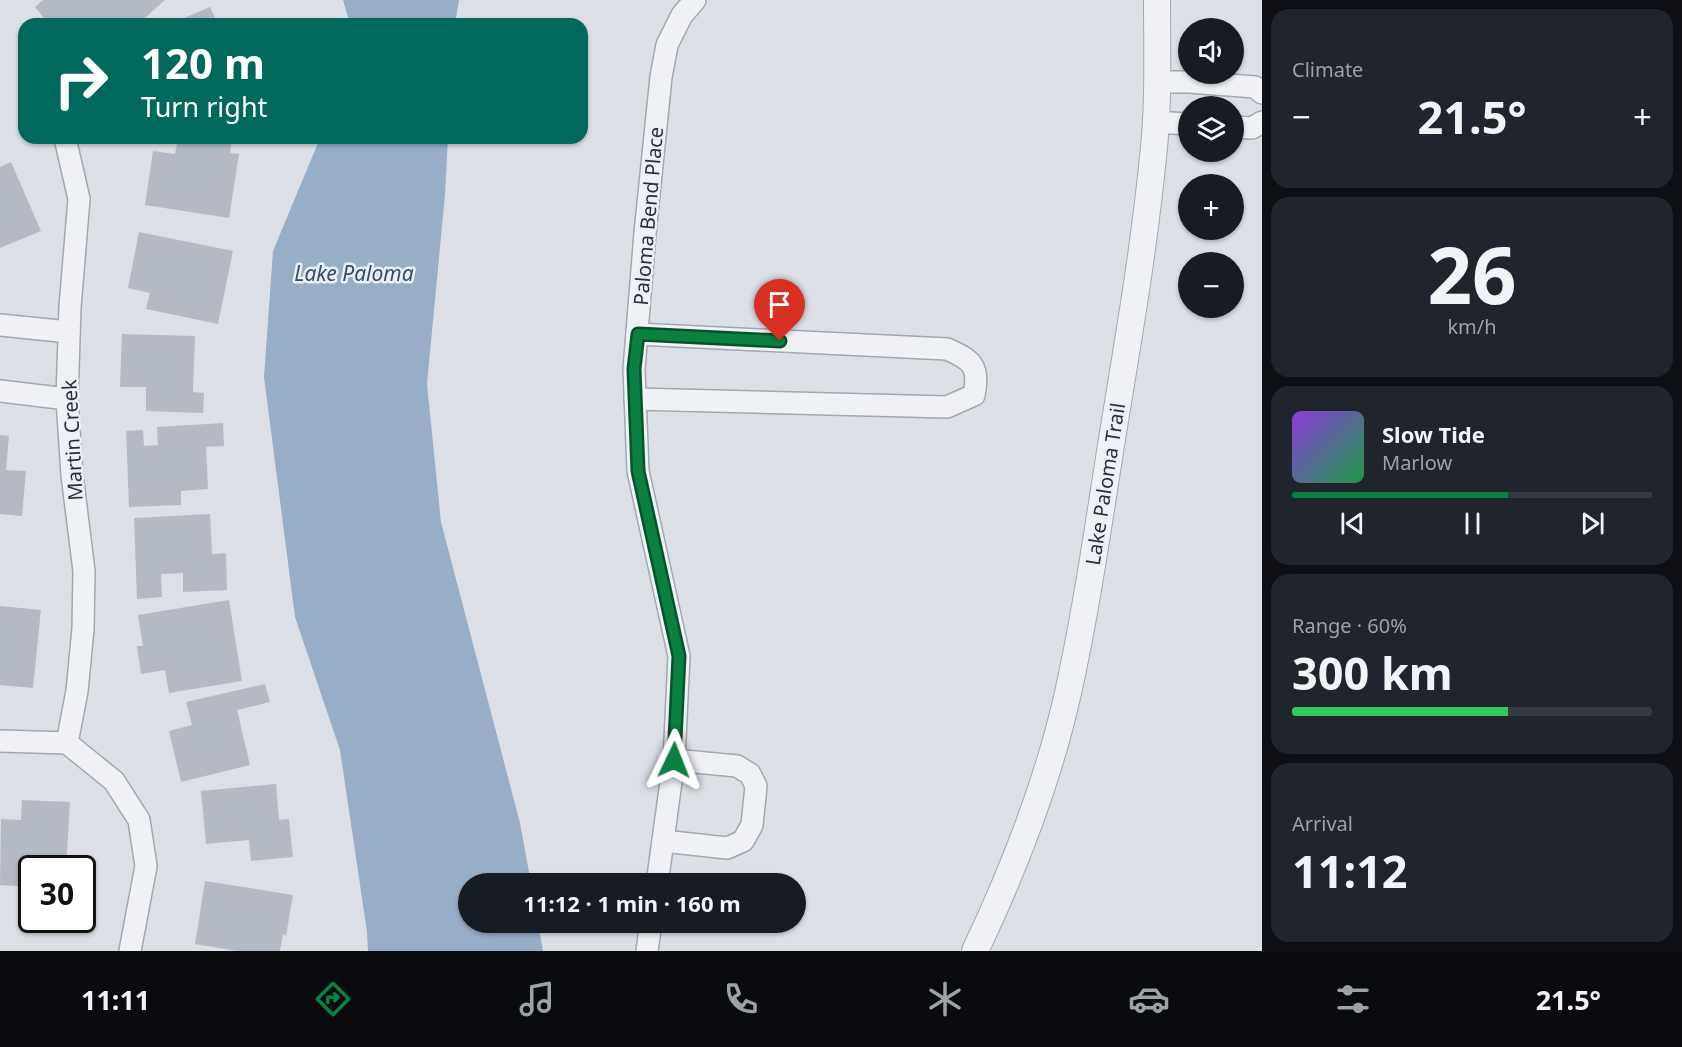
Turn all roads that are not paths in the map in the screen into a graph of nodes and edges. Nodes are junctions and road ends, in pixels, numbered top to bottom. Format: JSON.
{"nodes":[{"id":1,"x":695,"y":0,"type":"edge"},
{"id":2,"x":1157,"y":0,"type":"edge"},
{"id":3,"x":1157,"y":82,"type":"junction"},
{"id":4,"x":1262,"y":93,"type":"edge"},
{"id":5,"x":1155,"y":122,"type":"junction"},
{"id":6,"x":1262,"y":122,"type":"edge"},
{"id":7,"x":1178,"y":123,"type":"edge"},
{"id":8,"x":1244,"y":128,"type":"edge"},
{"id":9,"x":66,"y":144,"type":"edge"},
{"id":10,"x":0,"y":325,"type":"edge"},
{"id":11,"x":69,"y":332,"type":"junction"},
{"id":12,"x":638,"y":334,"type":"junction"},
{"id":13,"x":0,"y":391,"type":"edge"},
{"id":14,"x":67,"y":399,"type":"junction"},
{"id":15,"x":635,"y":399,"type":"junction"},
{"id":16,"x":0,"y":741,"type":"edge"},
{"id":17,"x":67,"y":743,"type":"junction"},
{"id":18,"x":674,"y":760,"type":"junction"},
{"id":19,"x":663,"y":841,"type":"junction"},
{"id":20,"x":659,"y":873,"type":"edge"},
{"id":21,"x":649,"y":933,"type":"edge"},
{"id":22,"x":130,"y":951,"type":"edge"},
{"id":23,"x":647,"y":951,"type":"edge"},
{"id":24,"x":975,"y":951,"type":"edge"}],
"edges":[{"from":1,"to":12,"type":"street","name":"Paloma Bend Place"},
{"from":2,"to":3,"type":"street","name":"Lake Paloma Trail"},
{"from":3,"to":4,"type":"street"},
{"from":3,"to":5,"type":"street","name":"Lake Paloma Trail"},
{"from":5,"to":7,"type":"street"},
{"from":5,"to":24,"type":"street","name":"Lake Paloma Trail"},
{"from":6,"to":8,"type":"street"},
{"from":9,"to":11,"type":"street","name":"Martin Creek"},
{"from":10,"to":11,"type":"street"},
{"from":11,"to":14,"type":"street","name":"Martin Creek"},
{"from":12,"to":15,"type":"street","name":"Paloma Bend Place"},
{"from":12,"to":15,"type":"street"},
{"from":13,"to":14,"type":"street"},
{"from":14,"to":17,"type":"street","name":"Martin Creek"},
{"from":15,"to":18,"type":"street","name":"Paloma Bend Place"},
{"from":16,"to":17,"type":"street"},
{"from":17,"to":22,"type":"street"},
{"from":18,"to":19,"type":"street","name":"Paloma Bend Place"},
{"from":18,"to":19,"type":"street"},
{"from":19,"to":20,"type":"street","name":"Paloma Bend Place"},
{"from":21,"to":23,"type":"street"}]}
